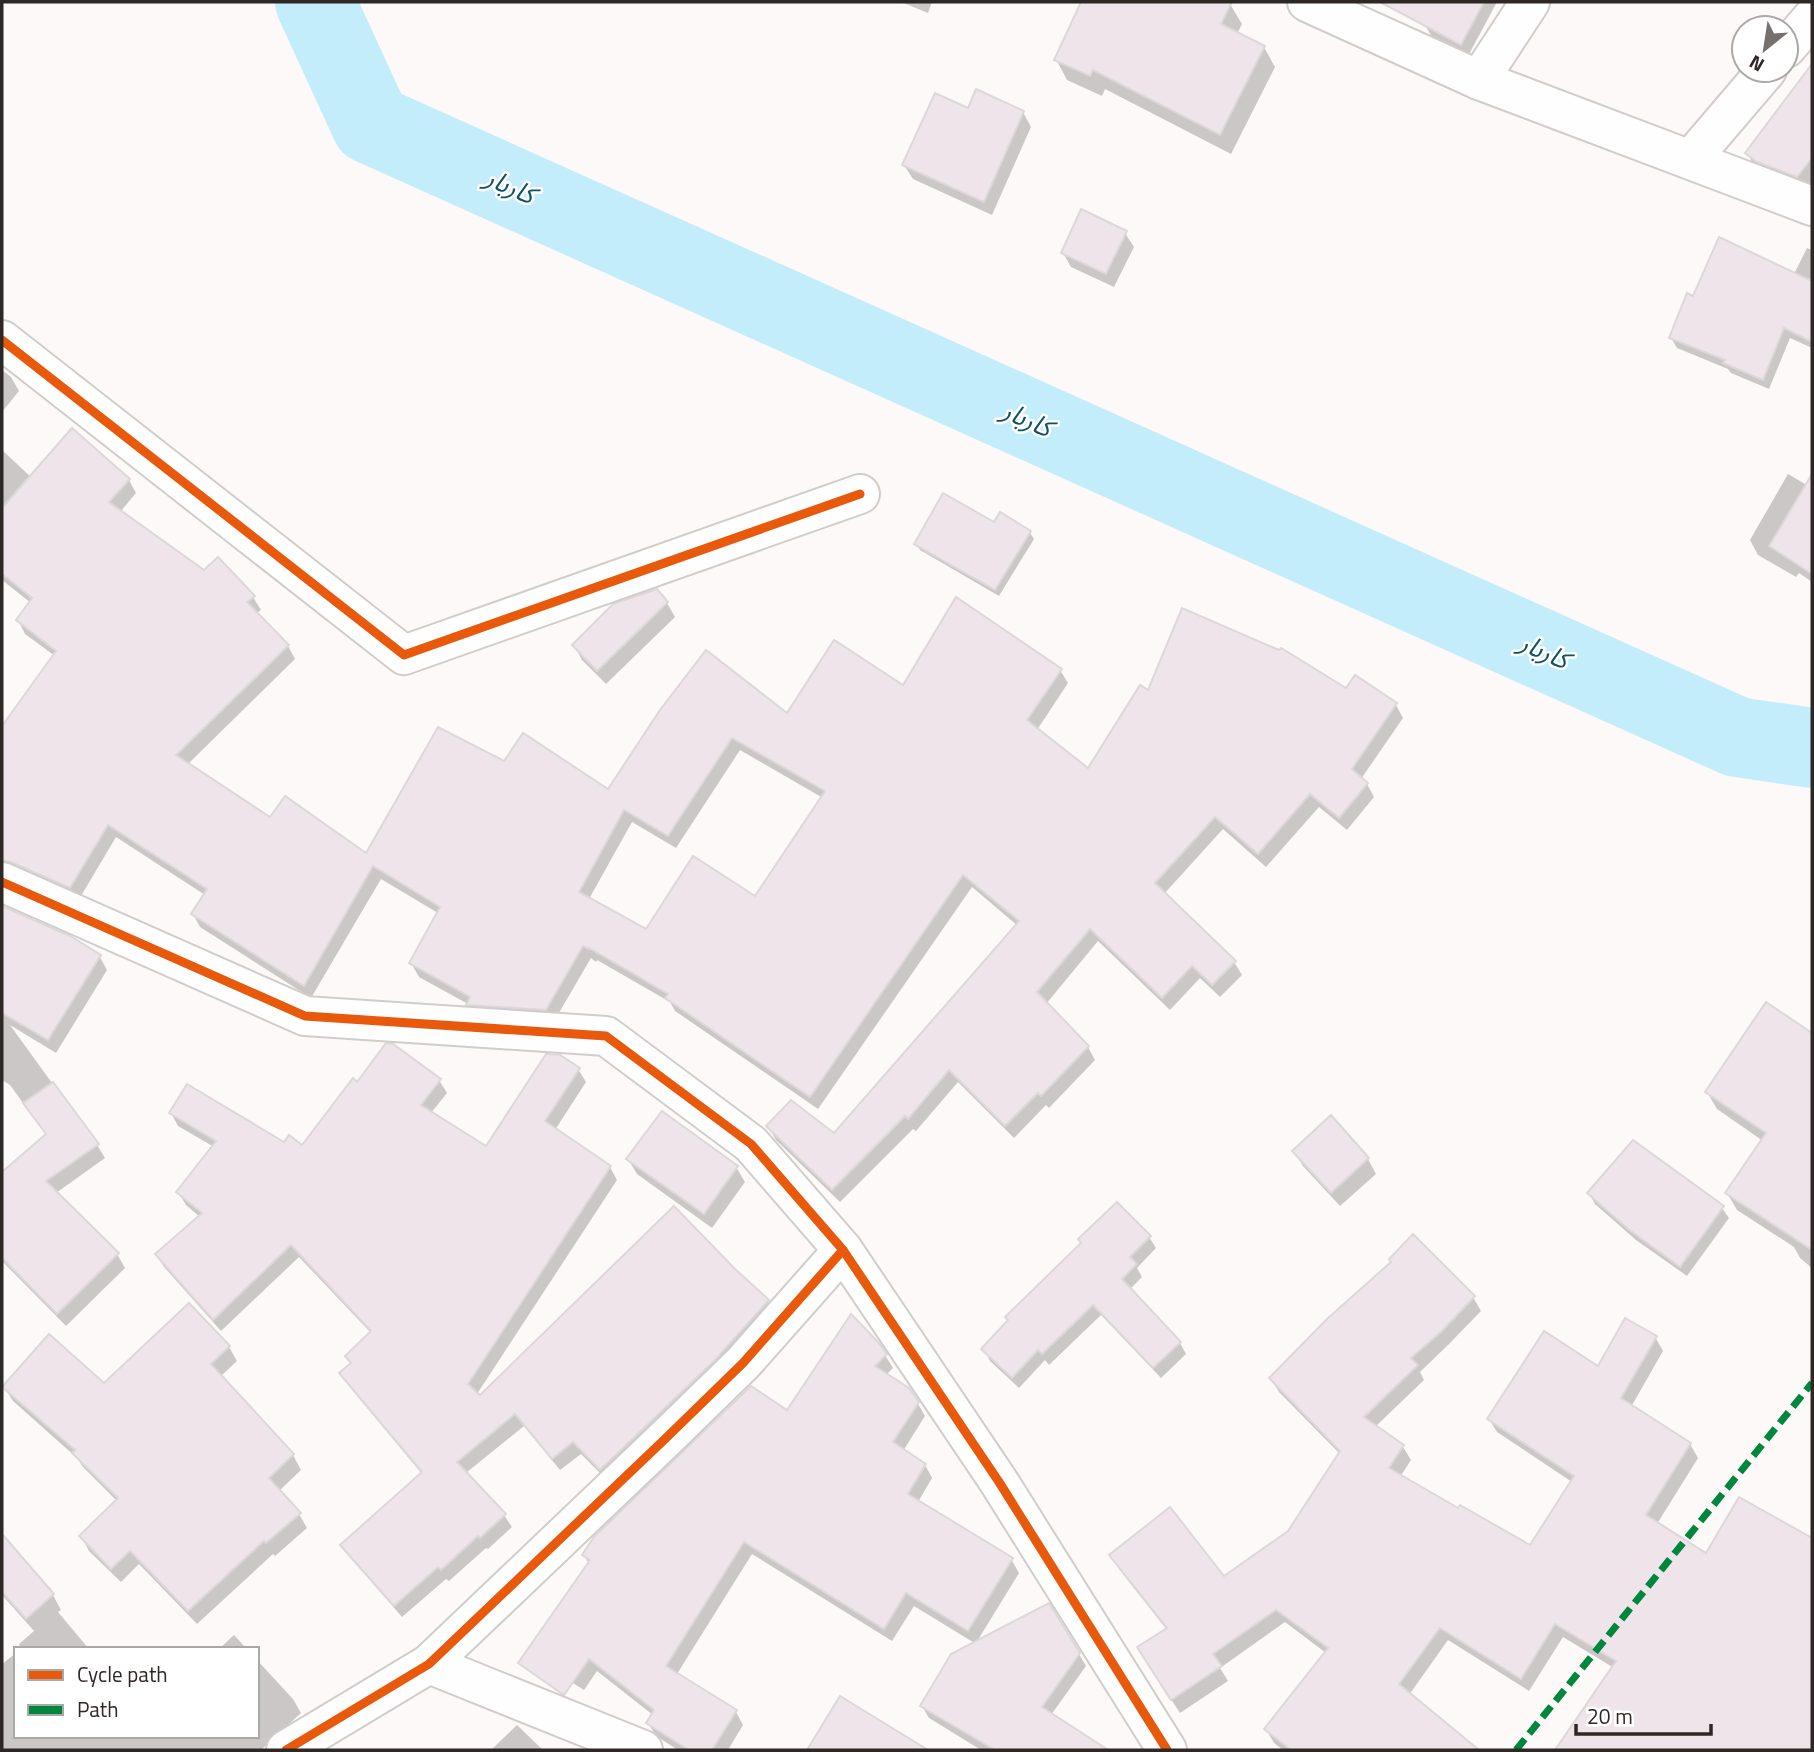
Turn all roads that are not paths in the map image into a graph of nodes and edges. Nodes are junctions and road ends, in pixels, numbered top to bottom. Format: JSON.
{"nodes":[{"id":1,"x":1307,"y":2,"type":"edge"},
{"id":2,"x":1530,"y":2,"type":"edge"},
{"id":3,"x":1812,"y":18,"type":"edge"},
{"id":4,"x":1800,"y":32,"type":"edge"},
{"id":5,"x":1479,"y":80,"type":"junction"},
{"id":6,"x":1755,"y":84,"type":"edge"},
{"id":7,"x":1691,"y":159,"type":"junction"},
{"id":8,"x":1812,"y":206,"type":"edge"},
{"id":9,"x":2,"y":340,"type":"edge"},
{"id":10,"x":860,"y":494,"type":"dead end"},
{"id":11,"x":2,"y":882,"type":"edge"},
{"id":12,"x":843,"y":1250,"type":"junction"},
{"id":13,"x":429,"y":1664,"type":"junction"},
{"id":14,"x":286,"y":1750,"type":"edge"},
{"id":15,"x":643,"y":1750,"type":"edge"},
{"id":16,"x":1167,"y":1750,"type":"edge"}],
"edges":[{"from":1,"to":5,"type":"street"},
{"from":2,"to":5,"type":"street"},
{"from":3,"to":4,"type":"street"},
{"from":5,"to":7,"type":"street"},
{"from":6,"to":7,"type":"street"},
{"from":7,"to":8,"type":"street"},
{"from":9,"to":10,"type":"street"},
{"from":11,"to":12,"type":"street"},
{"from":12,"to":13,"type":"street"},
{"from":12,"to":16,"type":"street"},
{"from":13,"to":14,"type":"street"},
{"from":13,"to":15,"type":"street"}]}
